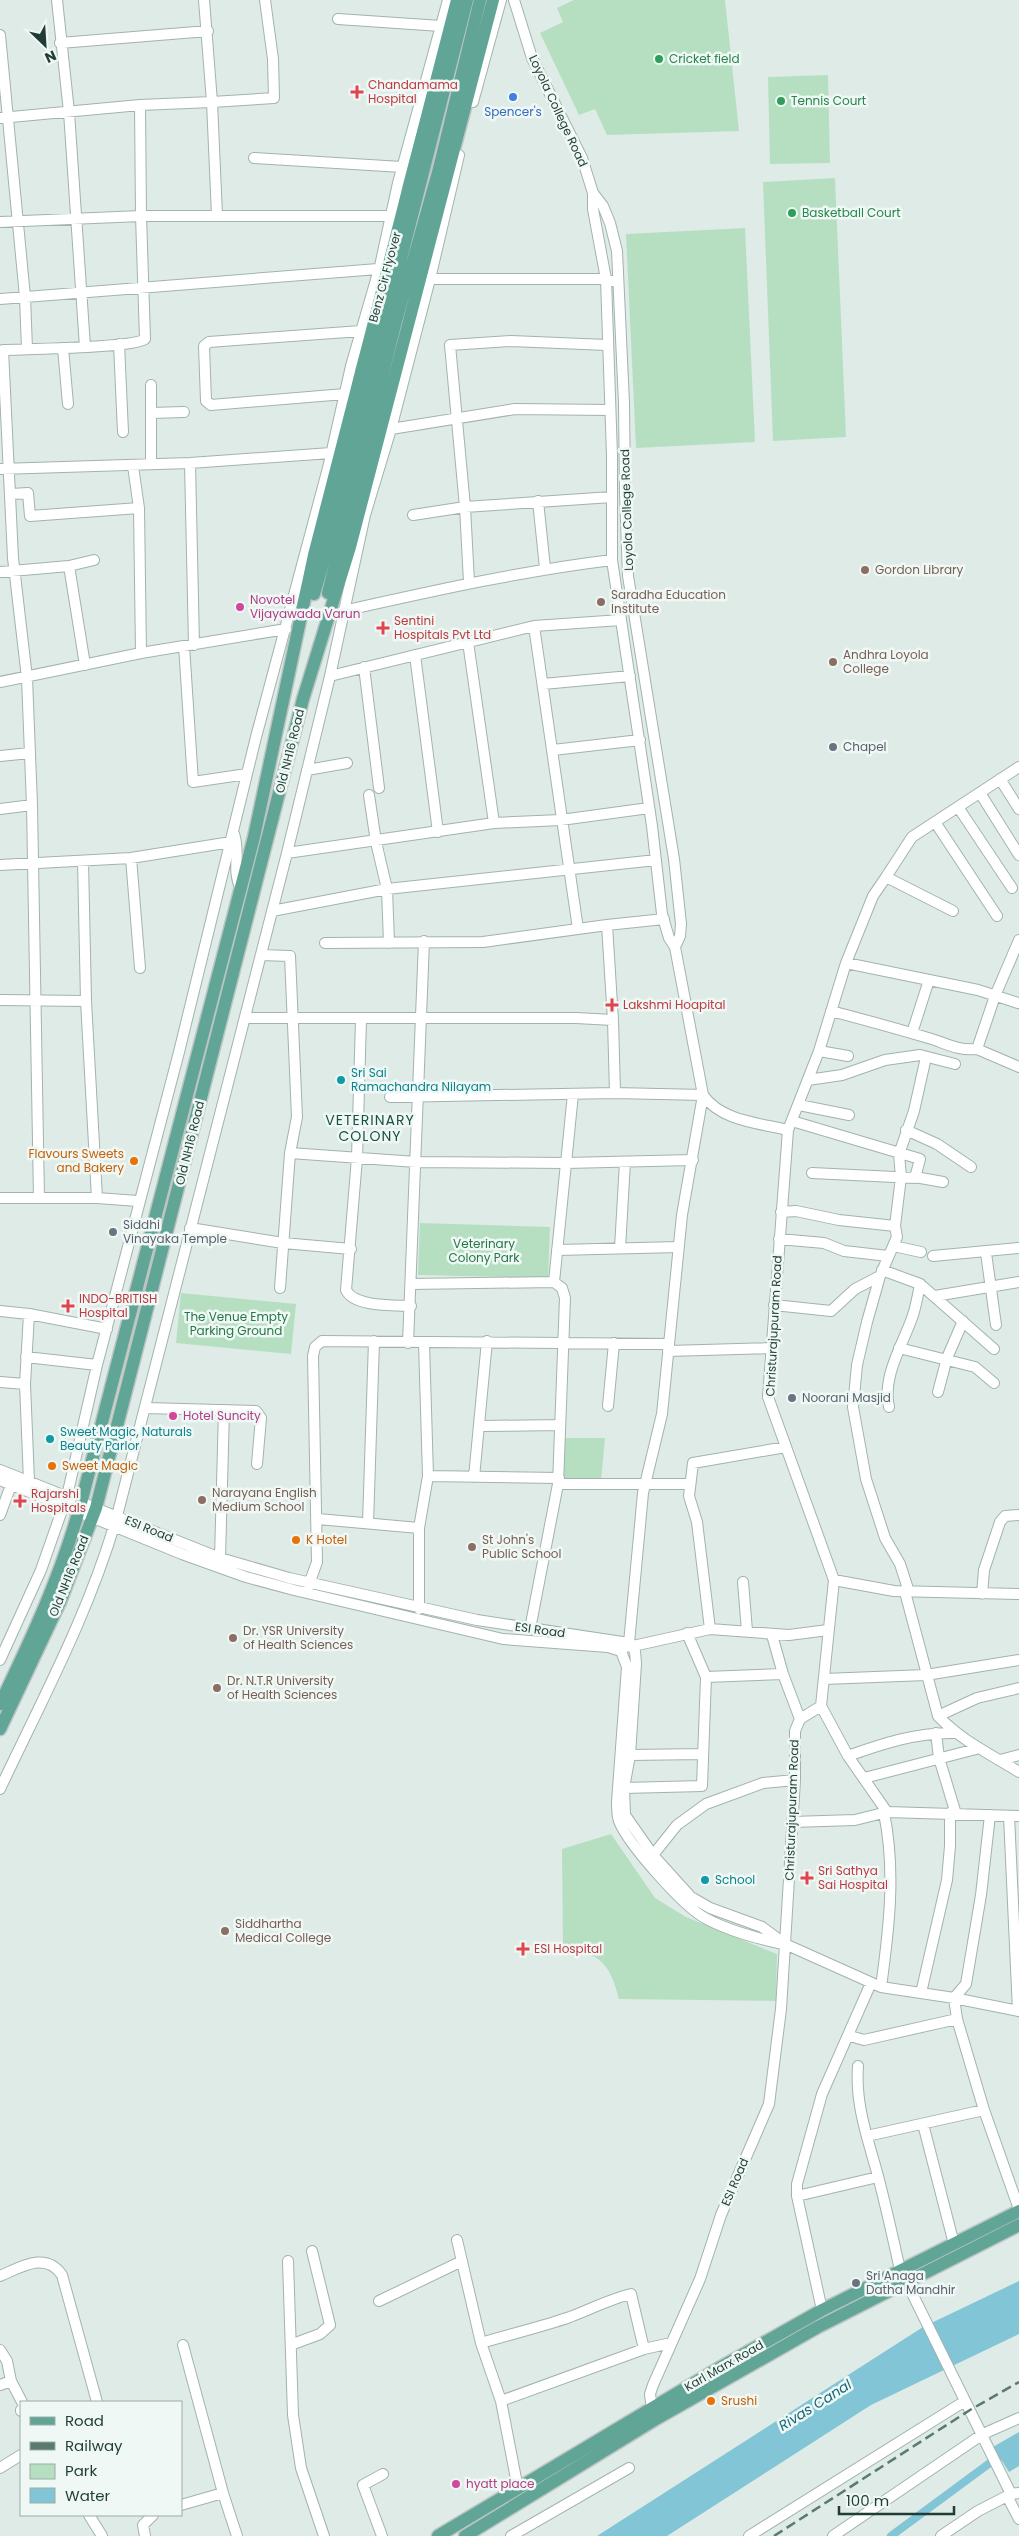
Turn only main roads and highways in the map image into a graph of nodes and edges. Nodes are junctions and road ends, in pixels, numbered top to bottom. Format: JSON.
{"nodes":[{"id":1,"x":457,"y":0,"type":"edge"},
{"id":2,"x":466,"y":0,"type":"edge"},
{"id":3,"x":480,"y":0,"type":"edge"},
{"id":4,"x":493,"y":0,"type":"edge"},
{"id":5,"x":314,"y":555,"type":"joint"},
{"id":6,"x":316,"y":651,"type":"junction"},
{"id":7,"x":294,"y":656,"type":"junction"},
{"id":8,"x":0,"y":1704,"type":"edge"},
{"id":9,"x":0,"y":1729,"type":"edge"},
{"id":10,"x":1019,"y":2210,"type":"edge"},
{"id":11,"x":1019,"y":2224,"type":"edge"},
{"id":12,"x":940,"y":2257,"type":"junction"},
{"id":13,"x":903,"y":2275,"type":"junction"},
{"id":14,"x":817,"y":2318,"type":"junction"},
{"id":15,"x":724,"y":2372,"type":"junction"},
{"id":16,"x":564,"y":2468,"type":"junction"},
{"id":17,"x":438,"y":2536,"type":"edge"},
{"id":18,"x":465,"y":2536,"type":"edge"}],
"edges":[{"from":1,"to":5,"type":"main road","name":"Benz Cir Flyover"},
{"from":2,"to":7,"type":"main road"},
{"from":3,"to":6,"type":"main road"},
{"from":4,"to":6,"type":"main road","name":"Old NH16 Road"},
{"from":5,"to":7,"type":"main road","name":"Old NH16 Road"},
{"from":6,"to":9,"type":"main road","name":"Old NH16 Road"},
{"from":7,"to":8,"type":"main road","name":"Old NH16 Road"},
{"from":10,"to":12,"type":"main road","name":"Karl Marx Road"},
{"from":11,"to":12,"type":"main road","name":"Karl Marx Road"},
{"from":12,"to":13,"type":"main road","name":"Karl Marx Road"},
{"from":13,"to":14,"type":"main road","name":"Karl Marx Road"},
{"from":13,"to":14,"type":"main road","name":"Karl Marx Road"},
{"from":14,"to":15,"type":"main road","name":"Karl Marx Road"},
{"from":15,"to":16,"type":"main road","name":"Karl Marx Road"},
{"from":15,"to":16,"type":"main road","name":"Karl Marx Road"},
{"from":16,"to":17,"type":"main road","name":"Karl Marx Road"},
{"from":16,"to":18,"type":"main road","name":"Karl Marx Road"}]}
